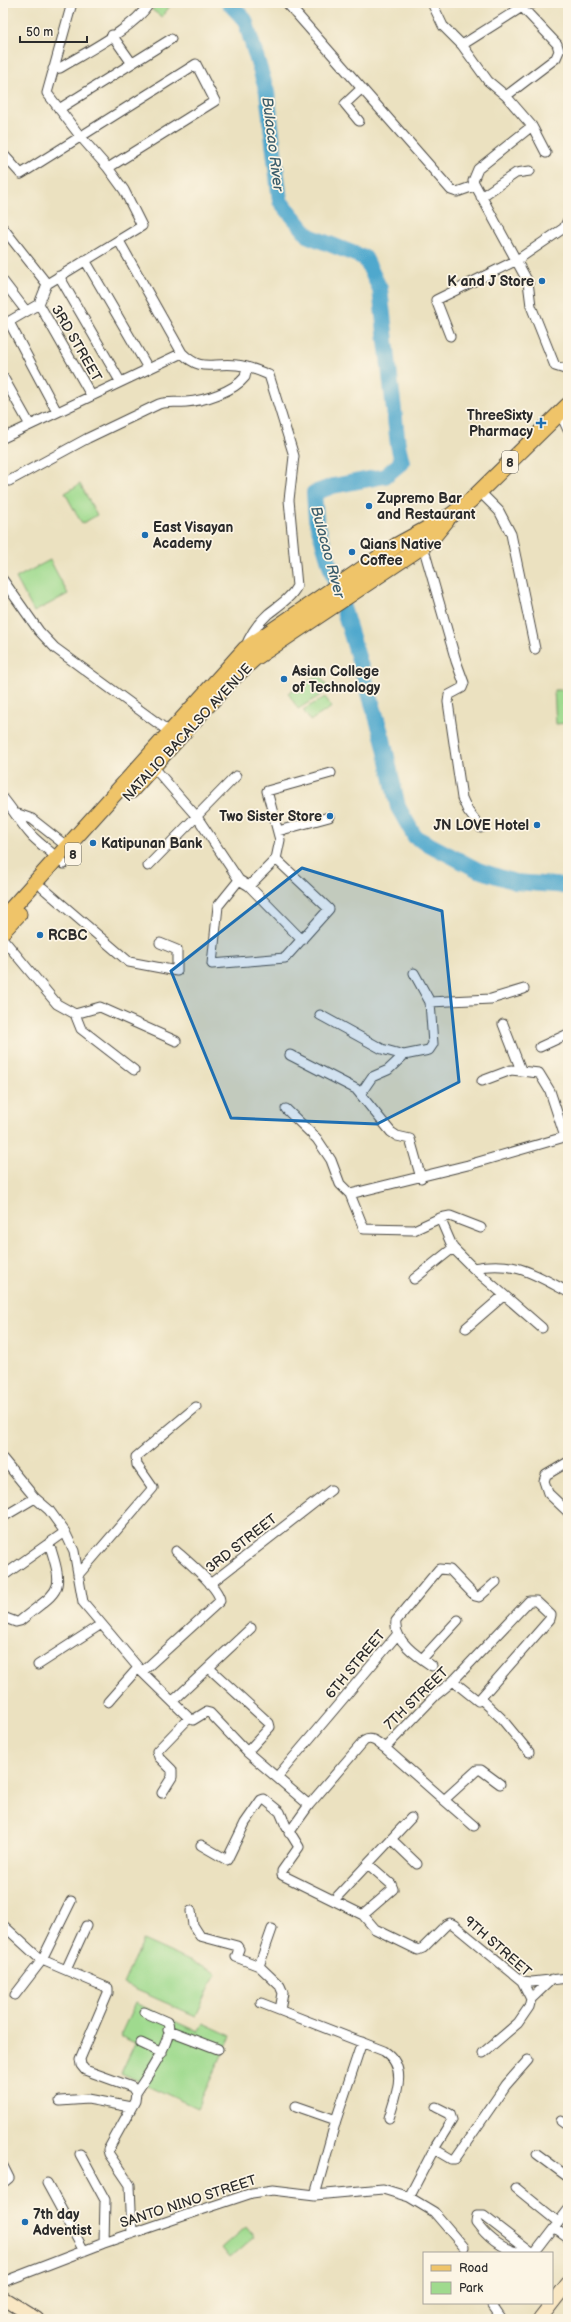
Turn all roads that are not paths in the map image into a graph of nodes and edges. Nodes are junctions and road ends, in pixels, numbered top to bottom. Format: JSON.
{"nodes":[{"id":1,"x":72,"y":3,"type":"edge"},
{"id":2,"x":287,"y":3,"type":"edge"},
{"id":3,"x":432,"y":3,"type":"edge"},
{"id":4,"x":534,"y":3,"type":"edge"},
{"id":5,"x":149,"y":4,"type":"dead end"},
{"id":6,"x":522,"y":7,"type":"junction"},
{"id":7,"x":112,"y":35,"type":"junction"},
{"id":8,"x":171,"y":39,"type":"dead end"},
{"id":9,"x":462,"y":45,"type":"junction"},
{"id":10,"x":131,"y":62,"type":"junction"},
{"id":11,"x":53,"y":69,"type":"junction"},
{"id":12,"x":361,"y":90,"type":"junction"},
{"id":13,"x":506,"y":96,"type":"junction"},
{"id":14,"x":59,"y":109,"type":"junction"},
{"id":15,"x":358,"y":121,"type":"dead end"},
{"id":16,"x":532,"y":126,"type":"junction"},
{"id":17,"x":80,"y":136,"type":"junction"},
{"id":18,"x":546,"y":153,"type":"dead end"},
{"id":19,"x":3,"y":154,"type":"edge"},
{"id":20,"x":108,"y":168,"type":"junction"},
{"id":21,"x":530,"y":171,"type":"dead end"},
{"id":22,"x":474,"y":186,"type":"junction"},
{"id":23,"x":481,"y":197,"type":"junction"},
{"id":24,"x":568,"y":220,"type":"edge"},
{"id":25,"x":3,"y":228,"type":"edge"},
{"id":26,"x":119,"y":241,"type":"junction"},
{"id":27,"x":85,"y":260,"type":"junction"},
{"id":28,"x":517,"y":260,"type":"junction"},
{"id":29,"x":59,"y":276,"type":"junction"},
{"id":30,"x":3,"y":281,"type":"edge"},
{"id":31,"x":47,"y":284,"type":"junction"},
{"id":32,"x":39,"y":304,"type":"junction"},
{"id":33,"x":26,"y":311,"type":"junction"},
{"id":34,"x":6,"y":323,"type":"edge"},
{"id":35,"x":450,"y":336,"type":"dead end"},
{"id":36,"x":182,"y":353,"type":"junction"},
{"id":37,"x":247,"y":367,"type":"junction"},
{"id":38,"x":148,"y":368,"type":"junction"},
{"id":39,"x":568,"y":370,"type":"edge"},
{"id":40,"x":3,"y":377,"type":"edge"},
{"id":41,"x":120,"y":381,"type":"junction"},
{"id":42,"x":91,"y":395,"type":"junction"},
{"id":43,"x":564,"y":409,"type":"edge"},
{"id":44,"x":57,"y":412,"type":"junction"},
{"id":45,"x":30,"y":425,"type":"junction"},
{"id":46,"x":568,"y":430,"type":"edge"},
{"id":47,"x":3,"y":438,"type":"edge"},
{"id":48,"x":9,"y":481,"type":"dead end"},
{"id":49,"x":480,"y":491,"type":"junction"},
{"id":50,"x":419,"y":541,"type":"junction"},
{"id":51,"x":4,"y":583,"type":"edge"},
{"id":52,"x":535,"y":649,"type":"dead end"},
{"id":53,"x":249,"y":654,"type":"junction"},
{"id":54,"x":171,"y":733,"type":"junction"},
{"id":55,"x":150,"y":764,"type":"junction"},
{"id":56,"x":331,"y":773,"type":"dead end"},
{"id":57,"x":236,"y":776,"type":"dead end"},
{"id":58,"x":3,"y":798,"type":"edge"},
{"id":59,"x":18,"y":814,"type":"junction"},
{"id":60,"x":196,"y":817,"type":"junction"},
{"id":61,"x":330,"y":817,"type":"dead end"},
{"id":62,"x":481,"y":828,"type":"dead end"},
{"id":63,"x":278,"y":830,"type":"junction"},
{"id":64,"x":66,"y":855,"type":"junction"},
{"id":65,"x":276,"y":859,"type":"junction"},
{"id":66,"x":148,"y":866,"type":"dead end"},
{"id":67,"x":239,"y":880,"type":"junction"},
{"id":68,"x":249,"y":886,"type":"junction"},
{"id":69,"x":43,"y":888,"type":"junction"},
{"id":70,"x":3,"y":918,"type":"edge"},
{"id":71,"x":3,"y":932,"type":"edge"},
{"id":72,"x":3,"y":939,"type":"edge"},
{"id":73,"x":302,"y":940,"type":"junction"},
{"id":74,"x":160,"y":943,"type":"dead end"},
{"id":75,"x":414,"y":973,"type":"dead end"},
{"id":76,"x":524,"y":989,"type":"dead end"},
{"id":77,"x":430,"y":1002,"type":"junction"},
{"id":78,"x":75,"y":1014,"type":"junction"},
{"id":79,"x":320,"y":1015,"type":"dead end"},
{"id":80,"x":503,"y":1024,"type":"dead end"},
{"id":81,"x":568,"y":1034,"type":"edge"},
{"id":82,"x":176,"y":1041,"type":"dead end"},
{"id":83,"x":540,"y":1047,"type":"dead end"},
{"id":84,"x":290,"y":1055,"type":"dead end"},
{"id":85,"x":404,"y":1055,"type":"junction"},
{"id":86,"x":134,"y":1070,"type":"dead end"},
{"id":87,"x":521,"y":1070,"type":"junction"},
{"id":88,"x":482,"y":1081,"type":"dead end"},
{"id":89,"x":361,"y":1093,"type":"junction"},
{"id":90,"x":286,"y":1109,"type":"dead end"},
{"id":91,"x":566,"y":1136,"type":"edge"},
{"id":92,"x":421,"y":1178,"type":"junction"},
{"id":93,"x":350,"y":1194,"type":"junction"},
{"id":94,"x":440,"y":1218,"type":"junction"},
{"id":95,"x":481,"y":1228,"type":"dead end"},
{"id":96,"x":453,"y":1248,"type":"junction"},
{"id":97,"x":473,"y":1268,"type":"junction"},
{"id":98,"x":414,"y":1279,"type":"dead end"},
{"id":99,"x":568,"y":1292,"type":"edge"},
{"id":100,"x":503,"y":1296,"type":"junction"},
{"id":101,"x":466,"y":1328,"type":"dead end"},
{"id":102,"x":542,"y":1328,"type":"dead end"},
{"id":103,"x":196,"y":1407,"type":"dead end"},
{"id":104,"x":3,"y":1459,"type":"edge"},
{"id":105,"x":568,"y":1462,"type":"edge"},
{"id":106,"x":331,"y":1490,"type":"dead end"},
{"id":107,"x":35,"y":1498,"type":"junction"},
{"id":108,"x":568,"y":1512,"type":"edge"},
{"id":109,"x":3,"y":1517,"type":"edge"},
{"id":110,"x":65,"y":1532,"type":"junction"},
{"id":111,"x":49,"y":1543,"type":"junction"},
{"id":112,"x":176,"y":1551,"type":"dead end"},
{"id":113,"x":78,"y":1575,"type":"junction"},
{"id":114,"x":3,"y":1576,"type":"edge"},
{"id":115,"x":496,"y":1582,"type":"dead end"},
{"id":116,"x":210,"y":1584,"type":"junction"},
{"id":117,"x":3,"y":1617,"type":"edge"},
{"id":118,"x":458,"y":1620,"type":"dead end"},
{"id":119,"x":100,"y":1625,"type":"junction"},
{"id":120,"x":251,"y":1628,"type":"dead end"},
{"id":121,"x":397,"y":1635,"type":"junction"},
{"id":122,"x":422,"y":1659,"type":"junction"},
{"id":123,"x":38,"y":1665,"type":"dead end"},
{"id":124,"x":432,"y":1666,"type":"dead end"},
{"id":125,"x":209,"y":1668,"type":"junction"},
{"id":126,"x":140,"y":1670,"type":"junction"},
{"id":127,"x":453,"y":1681,"type":"junction"},
{"id":128,"x":481,"y":1699,"type":"junction"},
{"id":129,"x":173,"y":1701,"type":"junction"},
{"id":130,"x":108,"y":1702,"type":"dead end"},
{"id":131,"x":189,"y":1718,"type":"junction"},
{"id":132,"x":385,"y":1748,"type":"junction"},
{"id":133,"x":247,"y":1752,"type":"junction"},
{"id":134,"x":529,"y":1752,"type":"dead end"},
{"id":135,"x":277,"y":1777,"type":"junction"},
{"id":136,"x":500,"y":1784,"type":"dead end"},
{"id":137,"x":162,"y":1792,"type":"dead end"},
{"id":138,"x":444,"y":1800,"type":"junction"},
{"id":139,"x":309,"y":1805,"type":"junction"},
{"id":140,"x":411,"y":1818,"type":"dead end"},
{"id":141,"x":474,"y":1826,"type":"dead end"},
{"id":142,"x":289,"y":1833,"type":"junction"},
{"id":143,"x":391,"y":1840,"type":"junction"},
{"id":144,"x":201,"y":1845,"type":"dead end"},
{"id":145,"x":368,"y":1864,"type":"junction"},
{"id":146,"x":417,"y":1864,"type":"dead end"},
{"id":147,"x":334,"y":1900,"type":"junction"},
{"id":148,"x":71,"y":1901,"type":"dead end"},
{"id":149,"x":191,"y":1911,"type":"dead end"},
{"id":150,"x":363,"y":1915,"type":"junction"},
{"id":151,"x":3,"y":1925,"type":"edge"},
{"id":152,"x":86,"y":1926,"type":"dead end"},
{"id":153,"x":272,"y":1929,"type":"dead end"},
{"id":154,"x":42,"y":1960,"type":"junction"},
{"id":155,"x":259,"y":1966,"type":"junction"},
{"id":156,"x":66,"y":1970,"type":"junction"},
{"id":157,"x":568,"y":1978,"type":"edge"},
{"id":158,"x":552,"y":1979,"type":"junction"},
{"id":159,"x":522,"y":1981,"type":"junction"},
{"id":160,"x":15,"y":1995,"type":"dead end"},
{"id":161,"x":531,"y":1999,"type":"junction"},
{"id":162,"x":261,"y":2003,"type":"dead end"},
{"id":163,"x":280,"y":2010,"type":"junction"},
{"id":164,"x":144,"y":2012,"type":"dead end"},
{"id":165,"x":168,"y":2030,"type":"junction"},
{"id":166,"x":362,"y":2042,"type":"junction"},
{"id":167,"x":141,"y":2043,"type":"dead end"},
{"id":168,"x":218,"y":2049,"type":"dead end"},
{"id":169,"x":162,"y":2053,"type":"junction"},
{"id":170,"x":483,"y":2053,"type":"dead end"},
{"id":171,"x":528,"y":2060,"type":"dead end"},
{"id":172,"x":136,"y":2093,"type":"junction"},
{"id":173,"x":60,"y":2101,"type":"dead end"},
{"id":174,"x":296,"y":2106,"type":"dead end"},
{"id":175,"x":131,"y":2107,"type":"junction"},
{"id":176,"x":436,"y":2107,"type":"dead end"},
{"id":177,"x":389,"y":2118,"type":"dead end"},
{"id":178,"x":336,"y":2120,"type":"junction"},
{"id":179,"x":434,"y":2149,"type":"junction"},
{"id":180,"x":80,"y":2154,"type":"dead end"},
{"id":181,"x":537,"y":2154,"type":"dead end"},
{"id":182,"x":3,"y":2166,"type":"edge"},
{"id":183,"x":568,"y":2177,"type":"edge"},
{"id":184,"x":3,"y":2183,"type":"edge"},
{"id":185,"x":48,"y":2183,"type":"dead end"},
{"id":186,"x":516,"y":2188,"type":"dead end"},
{"id":187,"x":314,"y":2195,"type":"junction"},
{"id":188,"x":409,"y":2197,"type":"junction"},
{"id":189,"x":568,"y":2210,"type":"edge"},
{"id":190,"x":556,"y":2225,"type":"junction"},
{"id":191,"x":132,"y":2234,"type":"junction"},
{"id":192,"x":568,"y":2238,"type":"edge"},
{"id":193,"x":104,"y":2243,"type":"junction"},
{"id":194,"x":464,"y":2247,"type":"dead end"},
{"id":195,"x":84,"y":2251,"type":"junction"},
{"id":196,"x":517,"y":2252,"type":"edge"},
{"id":197,"x":532,"y":2252,"type":"edge"},
{"id":198,"x":534,"y":2252,"type":"edge"},
{"id":199,"x":3,"y":2282,"type":"edge"},
{"id":200,"x":568,"y":2284,"type":"edge"},
{"id":201,"x":3,"y":2298,"type":"edge"},
{"id":202,"x":553,"y":2303,"type":"edge"},
{"id":203,"x":492,"y":2304,"type":"edge"},
{"id":204,"x":552,"y":2304,"type":"edge"},
{"id":205,"x":37,"y":2319,"type":"edge"},
{"id":206,"x":502,"y":2319,"type":"edge"},
{"id":207,"x":540,"y":2319,"type":"edge"}],
"edges":[{"from":1,"to":11,"type":"street"},
{"from":2,"to":12,"type":"street"},
{"from":3,"to":9,"type":"street"},
{"from":4,"to":6,"type":"street"},
{"from":5,"to":7,"type":"street"},
{"from":6,"to":9,"type":"street"},
{"from":6,"to":13,"type":"street"},
{"from":7,"to":10,"type":"street"},
{"from":7,"to":11,"type":"street"},
{"from":8,"to":10,"type":"street"},
{"from":9,"to":13,"type":"street"},
{"from":10,"to":14,"type":"street"},
{"from":11,"to":14,"type":"street"},
{"from":12,"to":15,"type":"street"},
{"from":12,"to":22,"type":"street"},
{"from":13,"to":16,"type":"street"},
{"from":14,"to":17,"type":"street"},
{"from":16,"to":18,"type":"street"},
{"from":16,"to":22,"type":"street"},
{"from":17,"to":19,"type":"street"},
{"from":17,"to":20,"type":"street"},
{"from":17,"to":20,"type":"street"},
{"from":20,"to":26,"type":"street"},
{"from":21,"to":23,"type":"street"},
{"from":22,"to":23,"type":"street"},
{"from":23,"to":28,"type":"street"},
{"from":24,"to":28,"type":"street"},
{"from":25,"to":31,"type":"street"},
{"from":26,"to":27,"type":"street"},
{"from":26,"to":36,"type":"street"},
{"from":27,"to":29,"type":"street"},
{"from":27,"to":38,"type":"street"},
{"from":28,"to":35,"type":"street"},
{"from":28,"to":39,"type":"street"},
{"from":29,"to":31,"type":"street"},
{"from":29,"to":41,"type":"street"},
{"from":30,"to":33,"type":"street"},
{"from":31,"to":32,"type":"street"},
{"from":32,"to":33,"type":"street"},
{"from":32,"to":42,"type":"street","name":"3RD STREET"},
{"from":33,"to":34,"type":"street"},
{"from":34,"to":44,"type":"street"},
{"from":36,"to":37,"type":"street"},
{"from":36,"to":38,"type":"street"},
{"from":37,"to":48,"type":"street"},
{"from":37,"to":53,"type":"street"},
{"from":38,"to":41,"type":"street"},
{"from":40,"to":45,"type":"street"},
{"from":41,"to":42,"type":"street"},
{"from":42,"to":44,"type":"street"},
{"from":43,"to":46,"type":"street"},
{"from":43,"to":49,"type":"main road","name":"NATALIO BACALSO AVENUE","number":"8"},
{"from":44,"to":45,"type":"street"},
{"from":45,"to":47,"type":"street"},
{"from":49,"to":50,"type":"main road","name":"NATALIO BACALSO AVENUE","number":"8"},
{"from":49,"to":52,"type":"street"},
{"from":50,"to":53,"type":"main road","name":"NATALIO BACALSO AVENUE","number":"8"},
{"from":50,"to":62,"type":"street"},
{"from":51,"to":54,"type":"street"},
{"from":53,"to":54,"type":"main road","name":"NATALIO BACALSO AVENUE","number":"8"},
{"from":53,"to":55,"type":"main road","name":"NATALIO BACALSO AVENUE","number":"8"},
{"from":54,"to":55,"type":"main road","name":"NATALIO BACALSO AVENUE","number":"8"},
{"from":55,"to":60,"type":"street"},
{"from":55,"to":64,"type":"main road","name":"NATALIO BACALSO AVENUE","number":"8"},
{"from":56,"to":63,"type":"street"},
{"from":57,"to":60,"type":"street"},
{"from":58,"to":59,"type":"street"},
{"from":59,"to":64,"type":"street"},
{"from":59,"to":64,"type":"street"},
{"from":60,"to":66,"type":"street"},
{"from":60,"to":67,"type":"street"},
{"from":61,"to":63,"type":"street"},
{"from":63,"to":65,"type":"street"},
{"from":64,"to":69,"type":"main road","name":"NATALIO BACALSO AVENUE","number":"8"},
{"from":64,"to":70,"type":"main road","name":"NATALIO BACALSO AVENUE","number":"8"},
{"from":65,"to":68,"type":"street"},
{"from":65,"to":73,"type":"street"},
{"from":67,"to":68,"type":"street"},
{"from":67,"to":73,"type":"street"},
{"from":68,"to":73,"type":"street"},
{"from":69,"to":71,"type":"main road","name":"NATALIO BACALSO AVENUE","number":"8"},
{"from":69,"to":74,"type":"street"},
{"from":72,"to":78,"type":"street"},
{"from":75,"to":77,"type":"street"},
{"from":76,"to":77,"type":"street"},
{"from":77,"to":85,"type":"street"},
{"from":78,"to":82,"type":"street"},
{"from":78,"to":86,"type":"street"},
{"from":79,"to":85,"type":"street"},
{"from":80,"to":87,"type":"street"},
{"from":81,"to":83,"type":"street"},
{"from":84,"to":89,"type":"street"},
{"from":85,"to":89,"type":"street"},
{"from":87,"to":88,"type":"street"},
{"from":87,"to":91,"type":"street"},
{"from":89,"to":92,"type":"street"},
{"from":90,"to":93,"type":"street"},
{"from":91,"to":92,"type":"street"},
{"from":92,"to":93,"type":"street"},
{"from":93,"to":94,"type":"street"},
{"from":94,"to":95,"type":"street"},
{"from":94,"to":96,"type":"street"},
{"from":96,"to":97,"type":"street"},
{"from":96,"to":98,"type":"street"},
{"from":97,"to":99,"type":"street"},
{"from":97,"to":100,"type":"street"},
{"from":100,"to":101,"type":"street"},
{"from":100,"to":102,"type":"street"},
{"from":103,"to":113,"type":"street"},
{"from":104,"to":107,"type":"street"},
{"from":105,"to":108,"type":"street"},
{"from":106,"to":116,"type":"street","name":"3RD STREET"},
{"from":107,"to":109,"type":"street"},
{"from":107,"to":110,"type":"street"},
{"from":110,"to":111,"type":"street"},
{"from":110,"to":113,"type":"street"},
{"from":111,"to":114,"type":"street"},
{"from":111,"to":117,"type":"street"},
{"from":112,"to":116,"type":"street"},
{"from":113,"to":119,"type":"street"},
{"from":115,"to":121,"type":"street","name":"6TH STREET"},
{"from":116,"to":126,"type":"street","name":"3RD STREET"},
{"from":118,"to":122,"type":"street"},
{"from":119,"to":123,"type":"street"},
{"from":119,"to":126,"type":"street"},
{"from":120,"to":125,"type":"street"},
{"from":121,"to":122,"type":"street"},
{"from":121,"to":135,"type":"street","name":"6TH STREET"},
{"from":122,"to":124,"type":"street"},
{"from":125,"to":129,"type":"street"},
{"from":125,"to":133,"type":"street"},
{"from":126,"to":129,"type":"street"},
{"from":126,"to":130,"type":"street","name":"3RD STREET"},
{"from":127,"to":128,"type":"street"},
{"from":127,"to":128,"type":"street","name":"7TH STREET"},
{"from":127,"to":132,"type":"street","name":"7TH STREET"},
{"from":128,"to":134,"type":"street"},
{"from":129,"to":131,"type":"street"},
{"from":131,"to":133,"type":"street"},
{"from":131,"to":137,"type":"street"},
{"from":132,"to":138,"type":"street"},
{"from":132,"to":139,"type":"street","name":"7TH STREET"},
{"from":133,"to":135,"type":"street"},
{"from":135,"to":139,"type":"street"},
{"from":136,"to":138,"type":"street"},
{"from":138,"to":141,"type":"street"},
{"from":139,"to":142,"type":"street","name":"7TH STREET"},
{"from":140,"to":143,"type":"street"},
{"from":142,"to":144,"type":"street"},
{"from":142,"to":147,"type":"street","name":"9TH STREET"},
{"from":143,"to":145,"type":"street"},
{"from":143,"to":146,"type":"street"},
{"from":145,"to":147,"type":"street"},
{"from":145,"to":150,"type":"street"},
{"from":147,"to":150,"type":"street","name":"9TH STREET"},
{"from":148,"to":154,"type":"street"},
{"from":149,"to":155,"type":"street"},
{"from":150,"to":159,"type":"street","name":"9TH STREET"},
{"from":151,"to":154,"type":"street"},
{"from":152,"to":156,"type":"street"},
{"from":153,"to":155,"type":"street"},
{"from":154,"to":156,"type":"street"},
{"from":154,"to":160,"type":"street"},
{"from":155,"to":163,"type":"street"},
{"from":156,"to":172,"type":"street"},
{"from":157,"to":158,"type":"street"},
{"from":158,"to":159,"type":"street"},
{"from":158,"to":161,"type":"street"},
{"from":159,"to":161,"type":"street","name":"9TH STREET"},
{"from":161,"to":170,"type":"street"},
{"from":162,"to":163,"type":"street"},
{"from":163,"to":166,"type":"street"},
{"from":164,"to":165,"type":"street"},
{"from":165,"to":168,"type":"street"},
{"from":165,"to":169,"type":"street"},
{"from":166,"to":177,"type":"street"},
{"from":166,"to":178,"type":"street"},
{"from":167,"to":169,"type":"street"},
{"from":169,"to":172,"type":"street"},
{"from":171,"to":179,"type":"street"},
{"from":172,"to":175,"type":"street"},
{"from":173,"to":175,"type":"street"},
{"from":174,"to":178,"type":"street"},
{"from":175,"to":191,"type":"street"},
{"from":176,"to":179,"type":"street"},
{"from":178,"to":187,"type":"street"},
{"from":179,"to":188,"type":"street"},
{"from":180,"to":193,"type":"street"},
{"from":181,"to":183,"type":"street"},
{"from":182,"to":184,"type":"street"},
{"from":185,"to":195,"type":"street"},
{"from":186,"to":190,"type":"street"},
{"from":187,"to":188,"type":"street","name":"SANTO NINO STREET"},
{"from":187,"to":191,"type":"street","name":"SANTO NINO STREET"},
{"from":188,"to":194,"type":"street","name":"SANTO NINO STREET"},
{"from":189,"to":190,"type":"street"},
{"from":190,"to":192,"type":"street"},
{"from":190,"to":198,"type":"street"},
{"from":191,"to":193,"type":"street","name":"SANTO NINO STREET"},
{"from":193,"to":195,"type":"street","name":"SANTO NINO STREET"},
{"from":195,"to":199,"type":"street","name":"SANTO NINO STREET"},
{"from":196,"to":197,"type":"street"},
{"from":200,"to":202,"type":"street"},
{"from":201,"to":205,"type":"street"},
{"from":203,"to":206,"type":"street"},
{"from":204,"to":207,"type":"street"}]}
